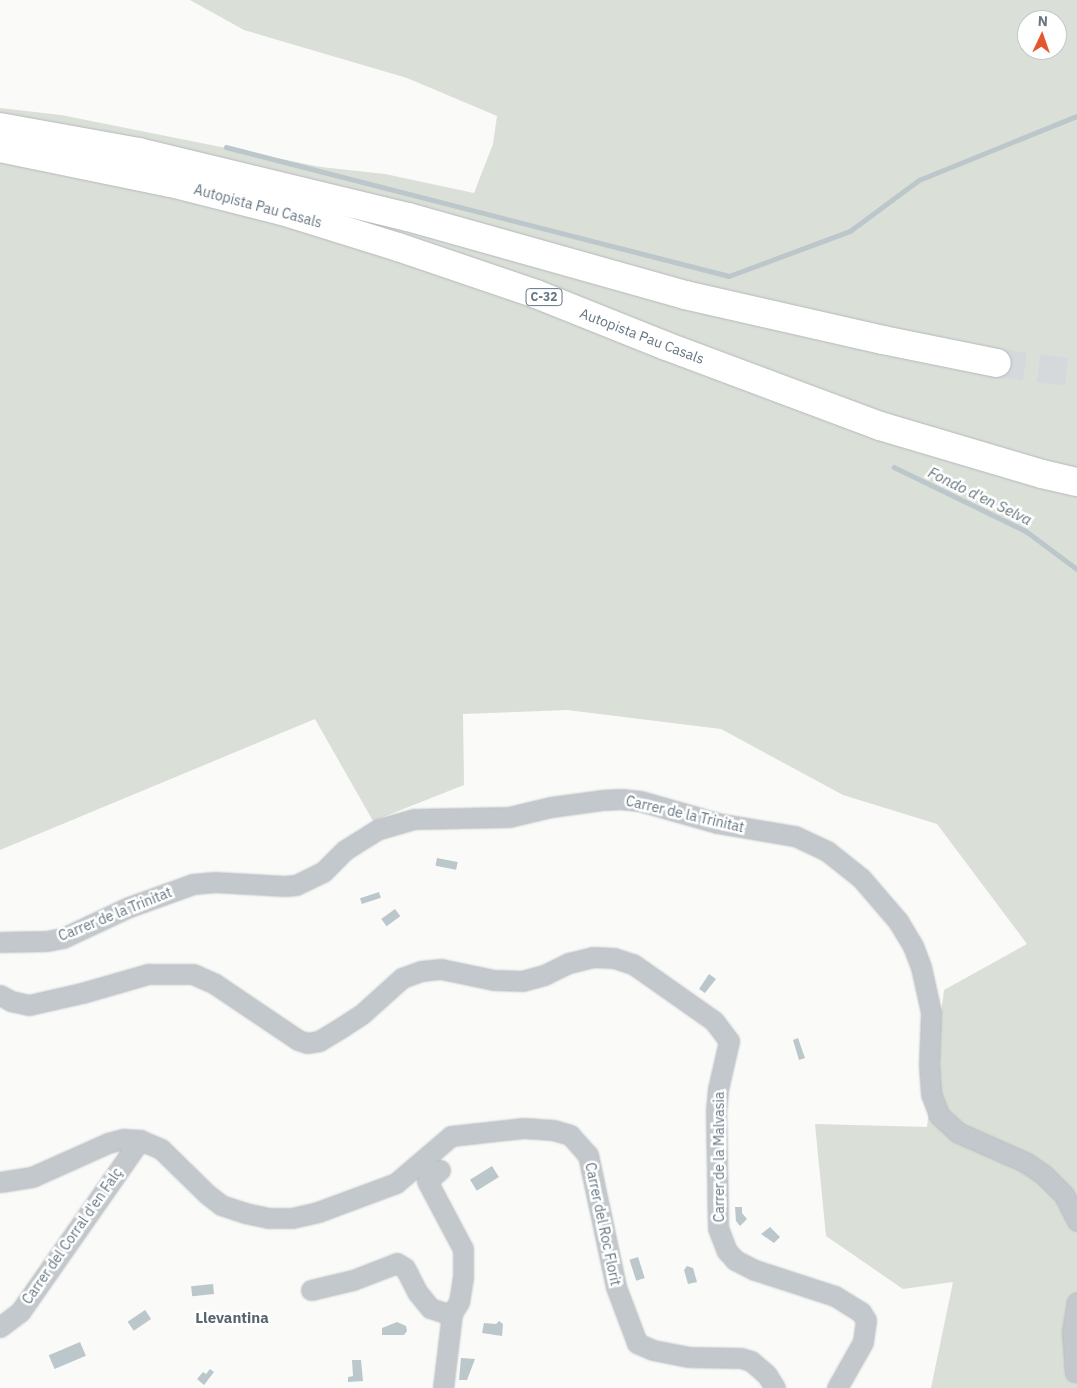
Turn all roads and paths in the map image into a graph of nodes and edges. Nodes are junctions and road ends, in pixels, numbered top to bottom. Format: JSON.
{"nodes":[{"id":1,"x":0,"y":127,"type":"edge"},
{"id":2,"x":0,"y":148,"type":"edge"},
{"id":3,"x":997,"y":363,"type":"tunnel mouth"},
{"id":4,"x":1077,"y":482,"type":"edge"},
{"id":5,"x":0,"y":942,"type":"edge"},
{"id":6,"x":0,"y":995,"type":"edge"},
{"id":7,"x":140,"y":1140,"type":"junction"},
{"id":8,"x":440,"y":1170,"type":"dead end"},
{"id":9,"x":0,"y":1182,"type":"edge"},
{"id":10,"x":1077,"y":1220,"type":"edge"},
{"id":11,"x":311,"y":1290,"type":"dead end"},
{"id":12,"x":1077,"y":1302,"type":"edge"},
{"id":13,"x":452,"y":1313,"type":"junction"},
{"id":14,"x":0,"y":1327,"type":"edge"},
{"id":15,"x":1075,"y":1372,"type":"dead end"},
{"id":16,"x":443,"y":1388,"type":"edge"},
{"id":17,"x":775,"y":1388,"type":"edge"},
{"id":18,"x":837,"y":1388,"type":"edge"}],
"edges":[{"from":1,"to":3,"type":"highway","name":"Autopista Pau Casals"},
{"from":2,"to":4,"type":"highway","name":"Autopista Pau Casals","number":"C-32"},
{"from":5,"to":10,"type":"street","name":"Carrer de la Trinitat"},
{"from":6,"to":18,"type":"street","name":"Carrer de la Malvasia"},
{"from":7,"to":9,"type":"street","name":"Carrer del Roc Florit"},
{"from":7,"to":14,"type":"street","name":"Carrer del Corral d'en Falç"},
{"from":7,"to":17,"type":"street","name":"Carrer del Roc Florit"},
{"from":8,"to":13,"type":"street"},
{"from":11,"to":13,"type":"street"},
{"from":12,"to":15,"type":"street"},
{"from":13,"to":16,"type":"street"}]}
